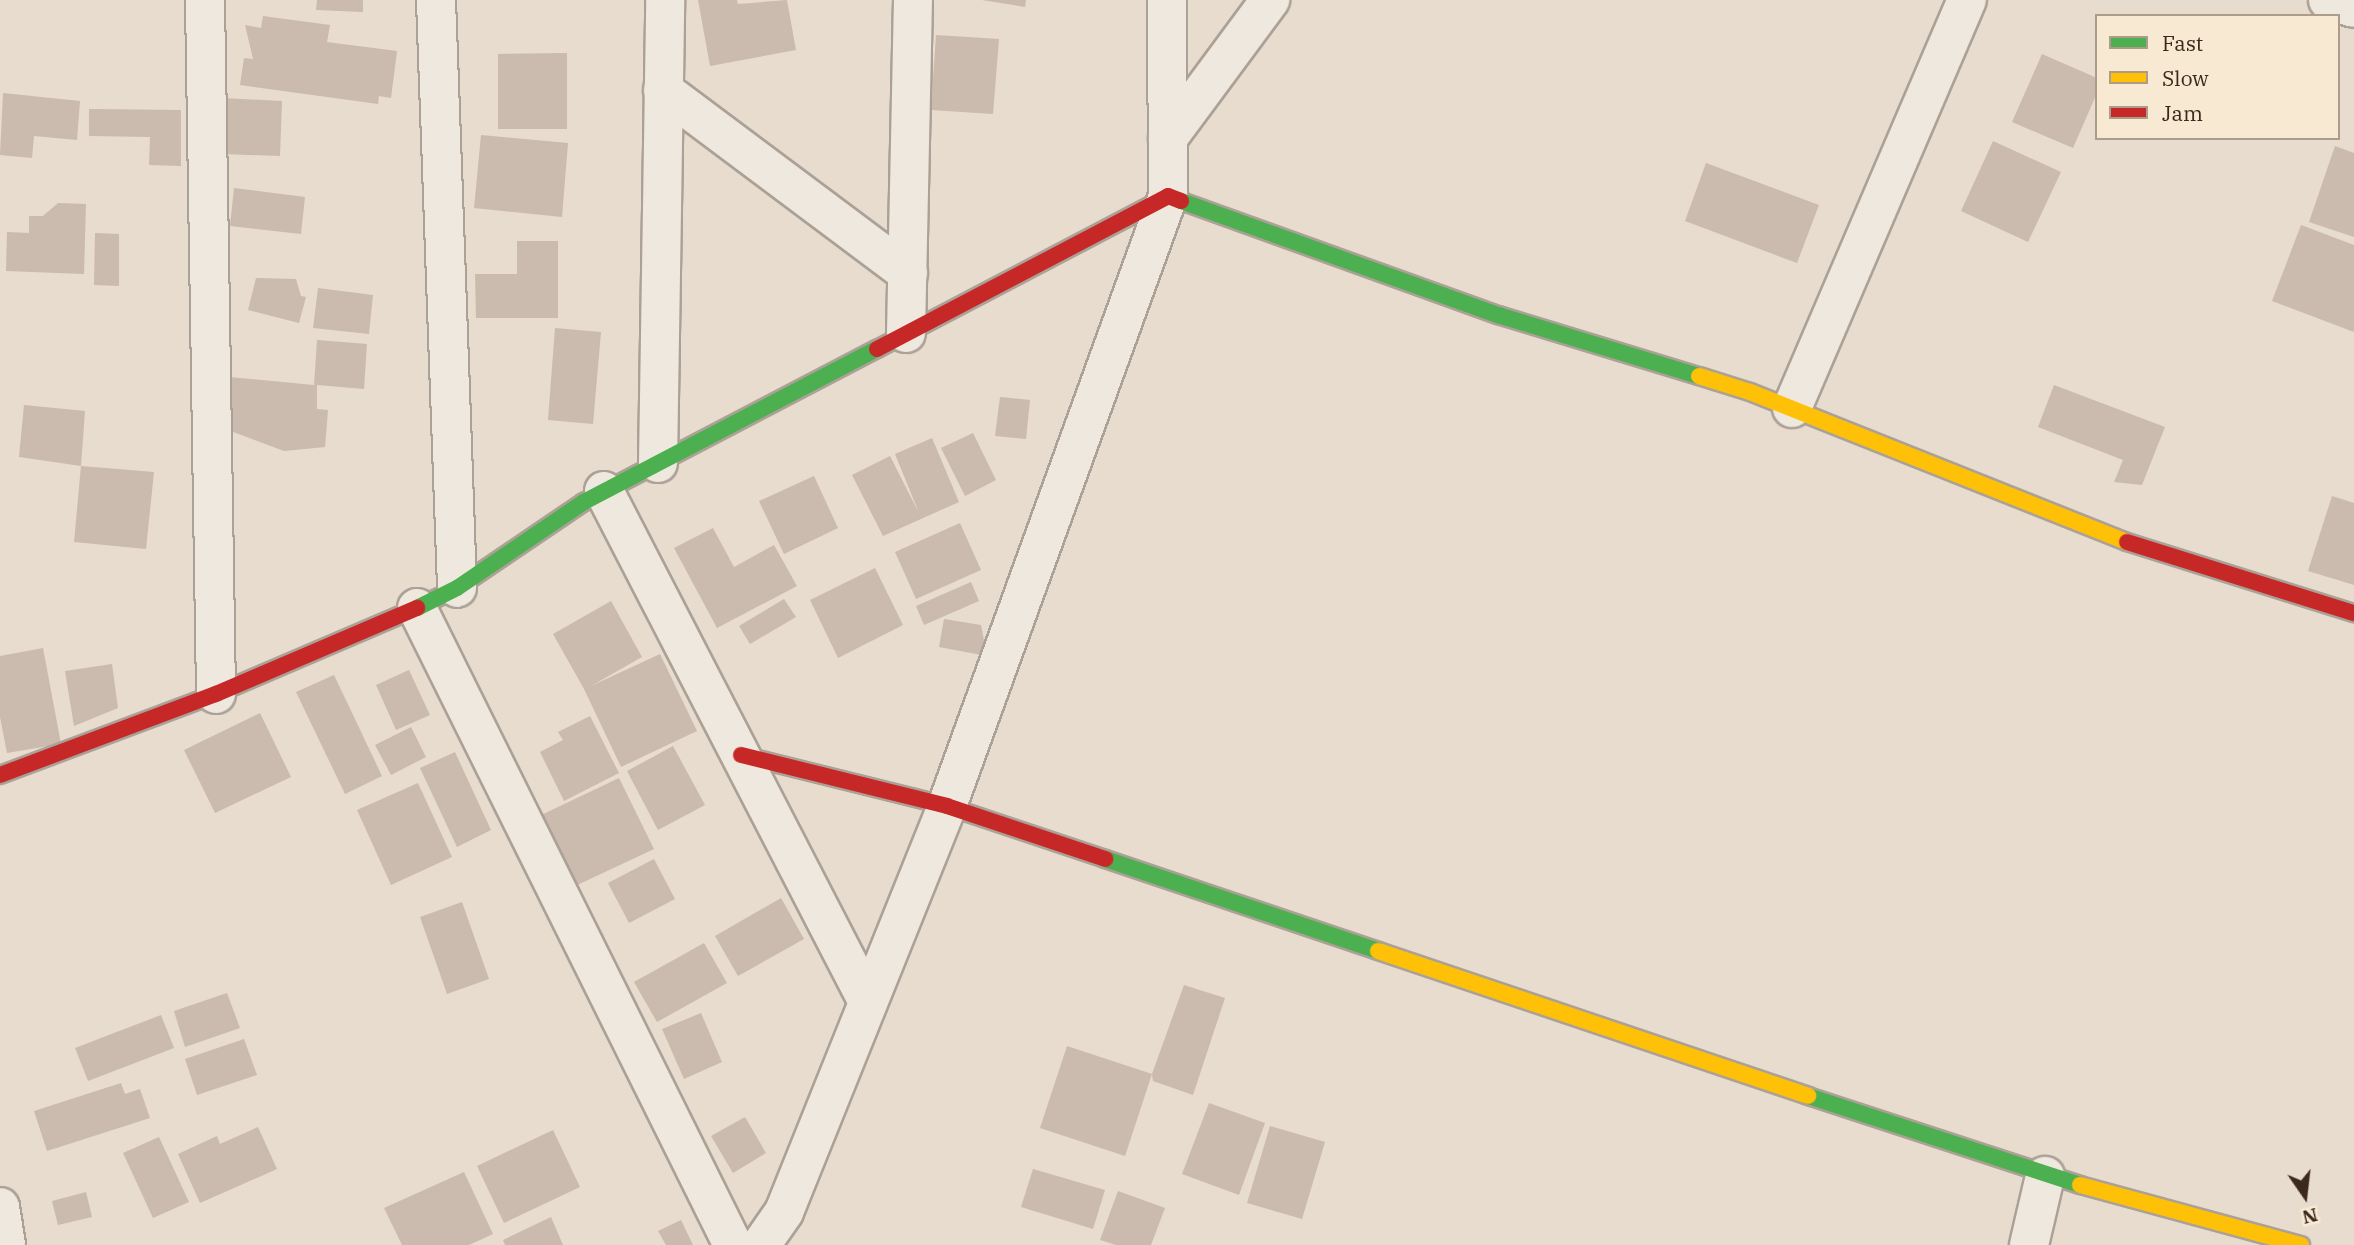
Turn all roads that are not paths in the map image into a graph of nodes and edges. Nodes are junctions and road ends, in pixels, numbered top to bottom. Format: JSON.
{"nodes":[{"id":1,"x":205,"y":0,"type":"edge"},
{"id":2,"x":436,"y":0,"type":"edge"},
{"id":3,"x":665,"y":0,"type":"edge"},
{"id":4,"x":914,"y":0,"type":"edge"},
{"id":5,"x":1167,"y":0,"type":"edge"},
{"id":6,"x":1270,"y":0,"type":"edge"},
{"id":7,"x":1967,"y":0,"type":"edge"},
{"id":8,"x":2328,"y":0,"type":"edge"},
{"id":9,"x":2354,"y":8,"type":"edge"},
{"id":10,"x":663,"y":90,"type":"junction"},
{"id":11,"x":1168,"y":138,"type":"junction"},
{"id":12,"x":1168,"y":196,"type":"junction"},
{"id":13,"x":908,"y":273,"type":"junction"},
{"id":14,"x":906,"y":333,"type":"junction"},
{"id":15,"x":1791,"y":408,"type":"junction"},
{"id":16,"x":658,"y":463,"type":"junction"},
{"id":17,"x":604,"y":491,"type":"junction"},
{"id":18,"x":457,"y":588,"type":"junction"},
{"id":19,"x":417,"y":608,"type":"junction"},
{"id":20,"x":2354,"y":613,"type":"edge"},
{"id":21,"x":216,"y":694,"type":"junction"},
{"id":22,"x":741,"y":755,"type":"junction"},
{"id":23,"x":0,"y":775,"type":"edge"},
{"id":24,"x":947,"y":806,"type":"junction"},
{"id":25,"x":869,"y":1002,"type":"junction"},
{"id":26,"x":2045,"y":1176,"type":"junction"},
{"id":27,"x":0,"y":1207,"type":"edge"},
{"id":28,"x":6,"y":1245,"type":"edge"},
{"id":29,"x":733,"y":1245,"type":"edge"},
{"id":30,"x":761,"y":1245,"type":"edge"},
{"id":31,"x":2029,"y":1245,"type":"edge"},
{"id":32,"x":2301,"y":1245,"type":"edge"}],
"edges":[{"from":1,"to":21,"type":"street"},
{"from":2,"to":18,"type":"street"},
{"from":3,"to":10,"type":"street"},
{"from":4,"to":13,"type":"street"},
{"from":5,"to":11,"type":"street"},
{"from":6,"to":11,"type":"street"},
{"from":7,"to":15,"type":"street"},
{"from":8,"to":9,"type":"street"},
{"from":10,"to":13,"type":"street"},
{"from":10,"to":16,"type":"street"},
{"from":11,"to":12,"type":"street"},
{"from":12,"to":14,"type":"street"},
{"from":12,"to":15,"type":"street"},
{"from":12,"to":24,"type":"street"},
{"from":13,"to":14,"type":"street"},
{"from":14,"to":16,"type":"street"},
{"from":15,"to":20,"type":"street"},
{"from":16,"to":17,"type":"street"},
{"from":17,"to":18,"type":"street"},
{"from":17,"to":22,"type":"street"},
{"from":18,"to":19,"type":"street"},
{"from":19,"to":21,"type":"street"},
{"from":19,"to":29,"type":"street"},
{"from":21,"to":23,"type":"street"},
{"from":22,"to":24,"type":"street"},
{"from":22,"to":25,"type":"street"},
{"from":24,"to":25,"type":"street"},
{"from":24,"to":26,"type":"street"},
{"from":25,"to":30,"type":"street"},
{"from":26,"to":31,"type":"street"},
{"from":26,"to":32,"type":"street"},
{"from":27,"to":28,"type":"street"}]}
